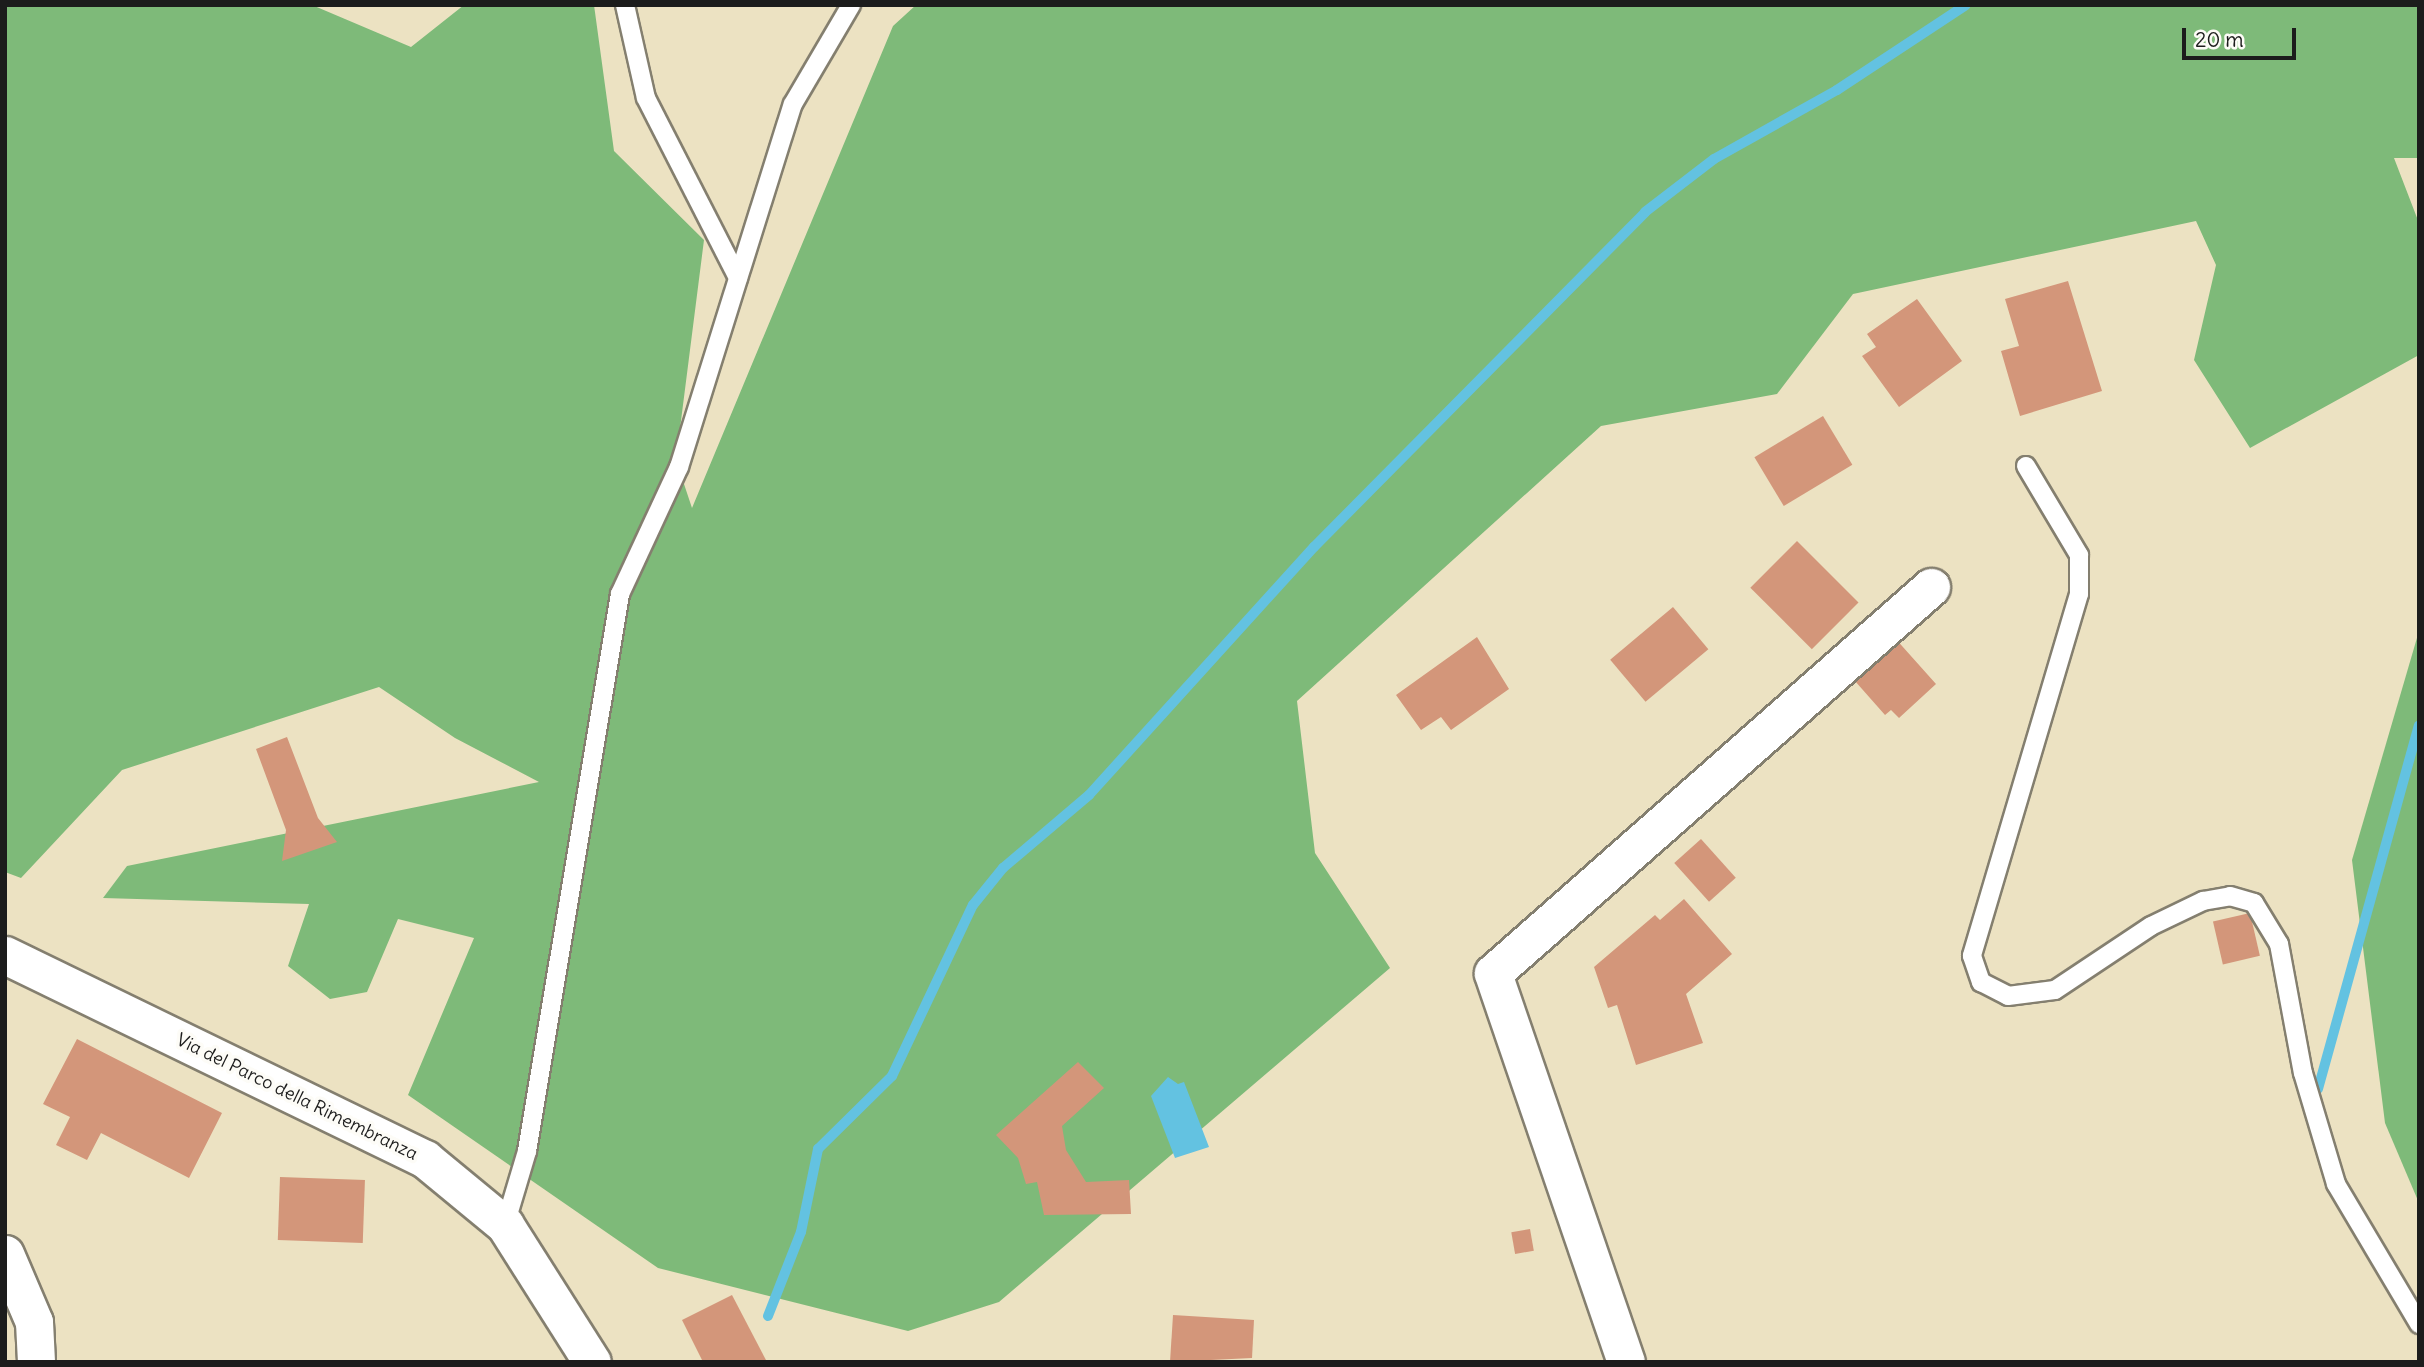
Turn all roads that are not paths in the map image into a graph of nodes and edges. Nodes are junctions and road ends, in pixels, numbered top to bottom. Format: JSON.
{"nodes":[{"id":1,"x":625,"y":5,"type":"edge"},
{"id":2,"x":851,"y":5,"type":"edge"},
{"id":3,"x":738,"y":278,"type":"junction"},
{"id":4,"x":2026,"y":466,"type":"dead end"},
{"id":5,"x":1931,"y":587,"type":"dead end"},
{"id":6,"x":5,"y":955,"type":"edge"},
{"id":7,"x":505,"y":1225,"type":"junction"},
{"id":8,"x":5,"y":1254,"type":"edge"},
{"id":9,"x":2419,"y":1324,"type":"edge"},
{"id":10,"x":36,"y":1362,"type":"edge"},
{"id":11,"x":592,"y":1362,"type":"edge"},
{"id":12,"x":1626,"y":1362,"type":"edge"}],
"edges":[{"from":1,"to":3,"type":"lane"},
{"from":2,"to":3,"type":"lane"},
{"from":3,"to":7,"type":"lane"},
{"from":4,"to":9,"type":"lane"},
{"from":5,"to":12,"type":"street"},
{"from":6,"to":7,"type":"street","name":"Via del Parco della Rimembranza"},
{"from":7,"to":11,"type":"street","name":"Via del Parco della Rimembranza"},
{"from":8,"to":10,"type":"street"}]}
